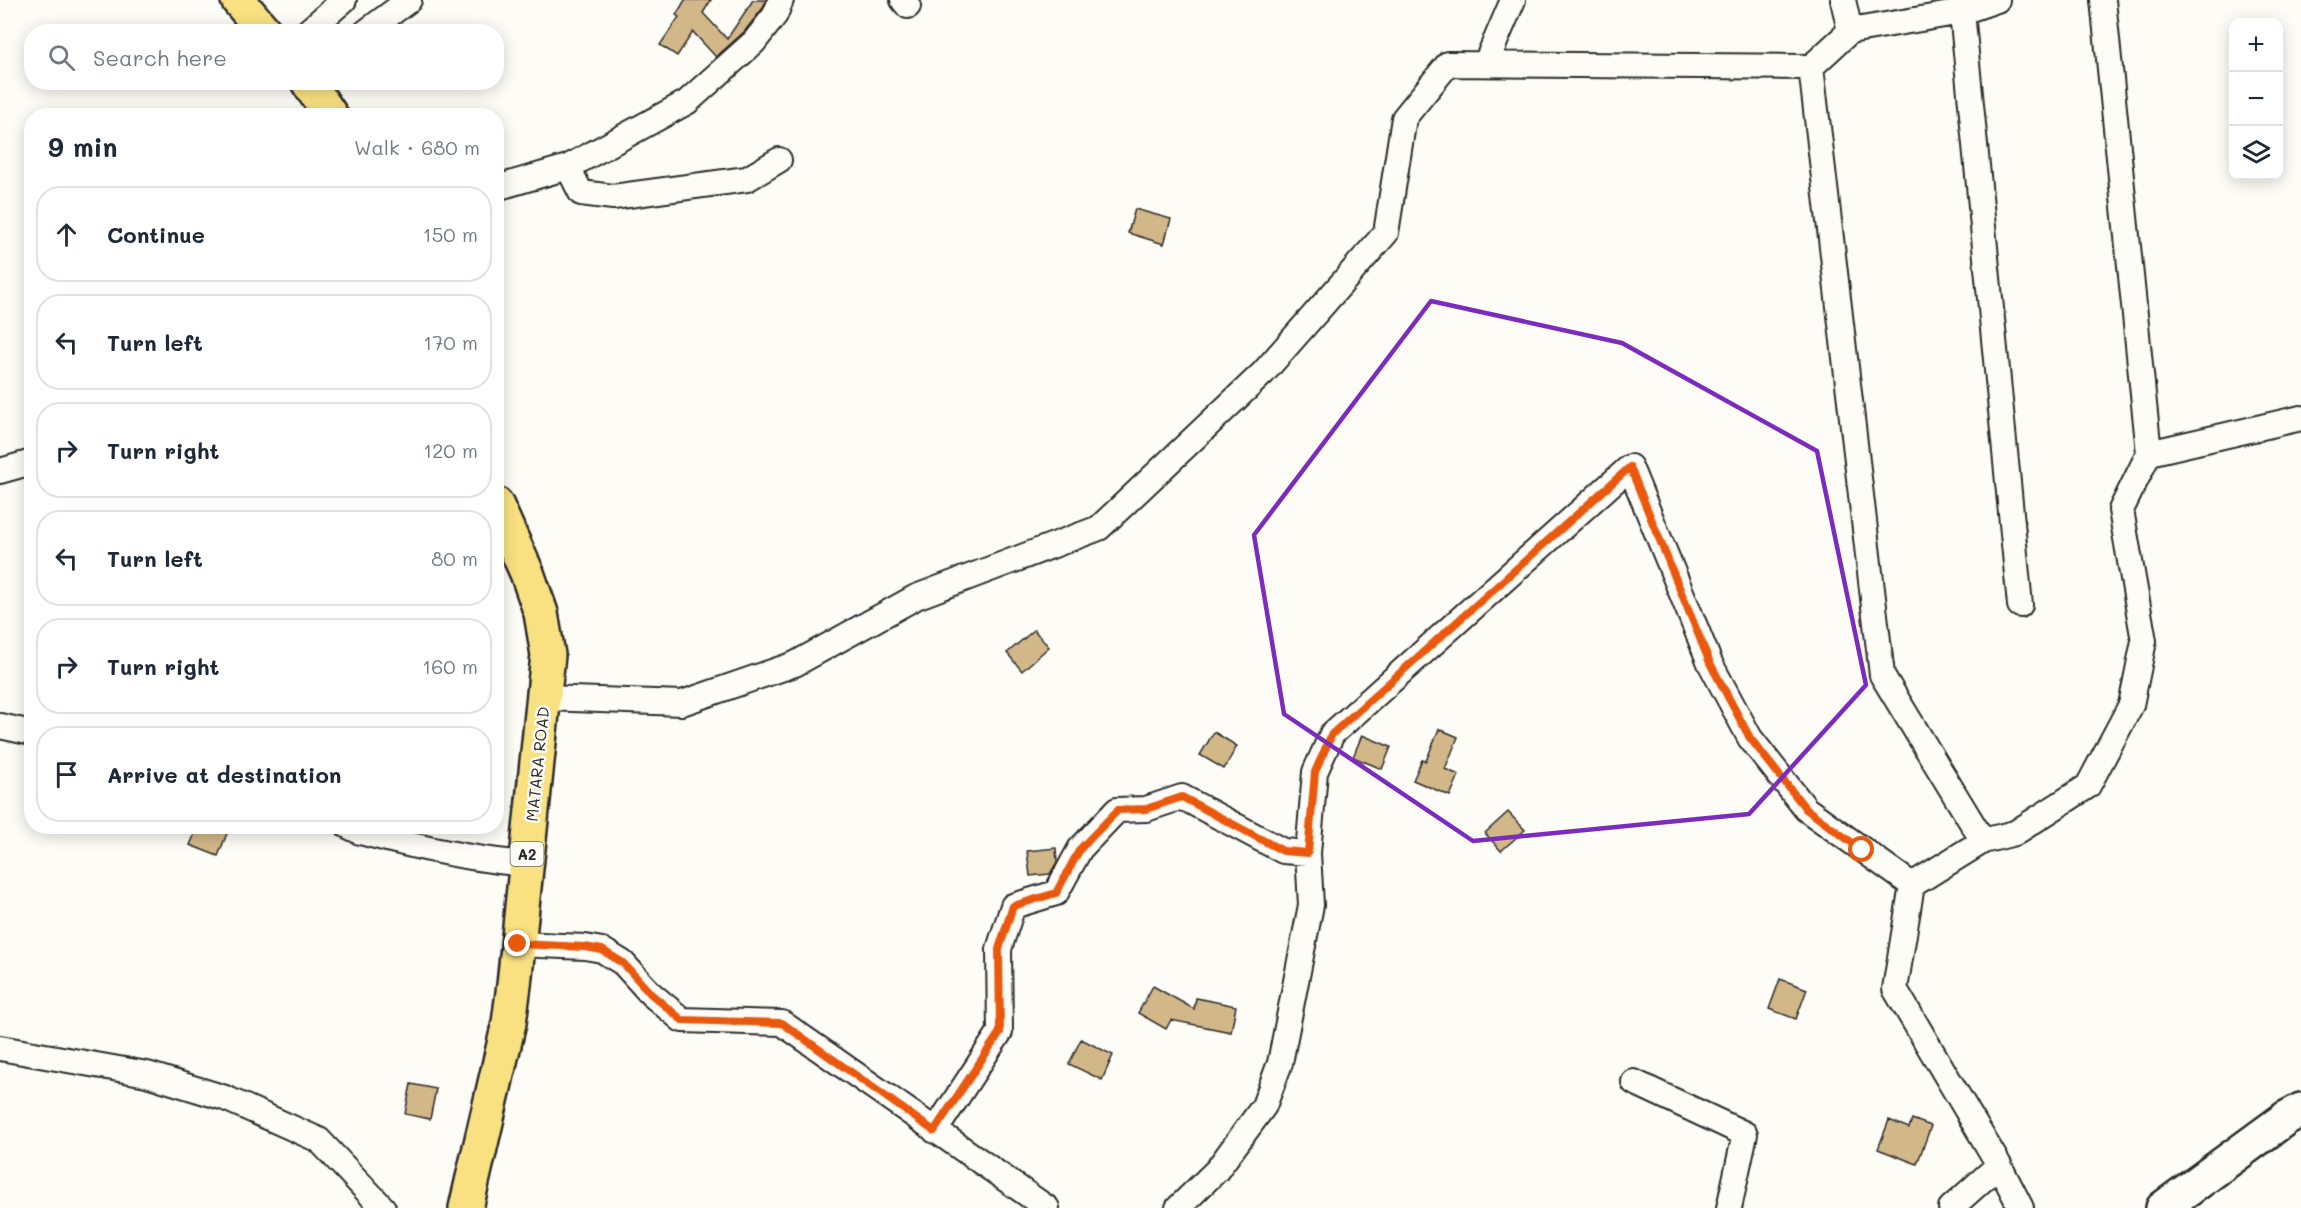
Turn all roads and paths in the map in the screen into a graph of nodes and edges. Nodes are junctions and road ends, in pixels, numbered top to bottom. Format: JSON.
{"nodes":[{"id":1,"x":238,"y":0,"type":"edge"},
{"id":2,"x":344,"y":0,"type":"edge"},
{"id":3,"x":409,"y":0,"type":"edge"},
{"id":4,"x":781,"y":0,"type":"edge"},
{"id":5,"x":1513,"y":0,"type":"edge"},
{"id":6,"x":1843,"y":0,"type":"edge"},
{"id":7,"x":1997,"y":0,"type":"edge"},
{"id":8,"x":2103,"y":0,"type":"edge"},
{"id":9,"x":1962,"y":12,"type":"junction"},
{"id":10,"x":258,"y":24,"type":"edge"},
{"id":11,"x":316,"y":24,"type":"edge"},
{"id":12,"x":377,"y":24,"type":"edge"},
{"id":13,"x":1850,"y":31,"type":"junction"},
{"id":14,"x":1486,"y":63,"type":"junction"},
{"id":15,"x":1811,"y":67,"type":"junction"},
{"id":16,"x":313,"y":90,"type":"edge"},
{"id":17,"x":326,"y":108,"type":"edge"},
{"id":18,"x":778,"y":160,"type":"dead end"},
{"id":19,"x":568,"y":167,"type":"junction"},
{"id":20,"x":504,"y":186,"type":"edge"},
{"id":21,"x":2301,"y":418,"type":"edge"},
{"id":22,"x":2149,"y":453,"type":"junction"},
{"id":23,"x":24,"y":464,"type":"edge"},
{"id":24,"x":0,"y":471,"type":"edge"},
{"id":25,"x":504,"y":522,"type":"edge"},
{"id":26,"x":2020,"y":605,"type":"dead end"},
{"id":27,"x":545,"y":698,"type":"junction"},
{"id":28,"x":0,"y":726,"type":"edge"},
{"id":29,"x":24,"y":731,"type":"edge"},
{"id":30,"x":368,"y":834,"type":"edge"},
{"id":31,"x":1983,"y":841,"type":"junction"},
{"id":32,"x":1308,"y":853,"type":"junction"},
{"id":33,"x":526,"y":864,"type":"junction"},
{"id":34,"x":1912,"y":885,"type":"junction"},
{"id":35,"x":518,"y":944,"type":"junction"},
{"id":36,"x":0,"y":1048,"type":"edge"},
{"id":37,"x":1634,"y":1082,"type":"dead end"},
{"id":38,"x":2301,"y":1110,"type":"edge"},
{"id":39,"x":934,"y":1131,"type":"junction"},
{"id":40,"x":1999,"y":1165,"type":"junction"},
{"id":41,"x":383,"y":1208,"type":"edge"},
{"id":42,"x":466,"y":1208,"type":"edge"},
{"id":43,"x":1047,"y":1208,"type":"edge"},
{"id":44,"x":1178,"y":1208,"type":"edge"},
{"id":45,"x":1730,"y":1208,"type":"edge"},
{"id":46,"x":1951,"y":1208,"type":"edge"},
{"id":47,"x":2021,"y":1208,"type":"edge"},
{"id":48,"x":2163,"y":1208,"type":"edge"}],
"edges":[{"from":1,"to":10,"type":"highway"},
{"from":2,"to":11,"type":"street"},
{"from":3,"to":12,"type":"street"},
{"from":4,"to":19,"type":"street"},
{"from":5,"to":14,"type":"street"},
{"from":6,"to":13,"type":"street"},
{"from":7,"to":9,"type":"street"},
{"from":8,"to":22,"type":"street"},
{"from":9,"to":13,"type":"street"},
{"from":9,"to":26,"type":"street"},
{"from":13,"to":15,"type":"street"},
{"from":14,"to":15,"type":"street"},
{"from":14,"to":27,"type":"street"},
{"from":15,"to":31,"type":"street"},
{"from":16,"to":17,"type":"highway"},
{"from":18,"to":19,"type":"street"},
{"from":19,"to":20,"type":"street"},
{"from":21,"to":22,"type":"street"},
{"from":22,"to":31,"type":"street"},
{"from":23,"to":24,"type":"street"},
{"from":25,"to":27,"type":"highway","name":"MATARA ROAD","number":"A2"},
{"from":27,"to":33,"type":"highway","name":"MATARA ROAD","number":"A2"},
{"from":28,"to":29,"type":"street"},
{"from":30,"to":33,"type":"street"},
{"from":31,"to":34,"type":"street"},
{"from":32,"to":34,"type":"street"},
{"from":32,"to":39,"type":"street"},
{"from":32,"to":44,"type":"street"},
{"from":33,"to":35,"type":"highway","name":"MATARA ROAD","number":"A2"},
{"from":34,"to":40,"type":"street"},
{"from":35,"to":39,"type":"street"},
{"from":35,"to":42,"type":"highway","name":"MATARA ROAD","number":"A2"},
{"from":36,"to":41,"type":"street"},
{"from":37,"to":45,"type":"street"},
{"from":38,"to":48,"type":"main road"},
{"from":39,"to":43,"type":"street"},
{"from":40,"to":46,"type":"street"},
{"from":40,"to":47,"type":"street"}]}
